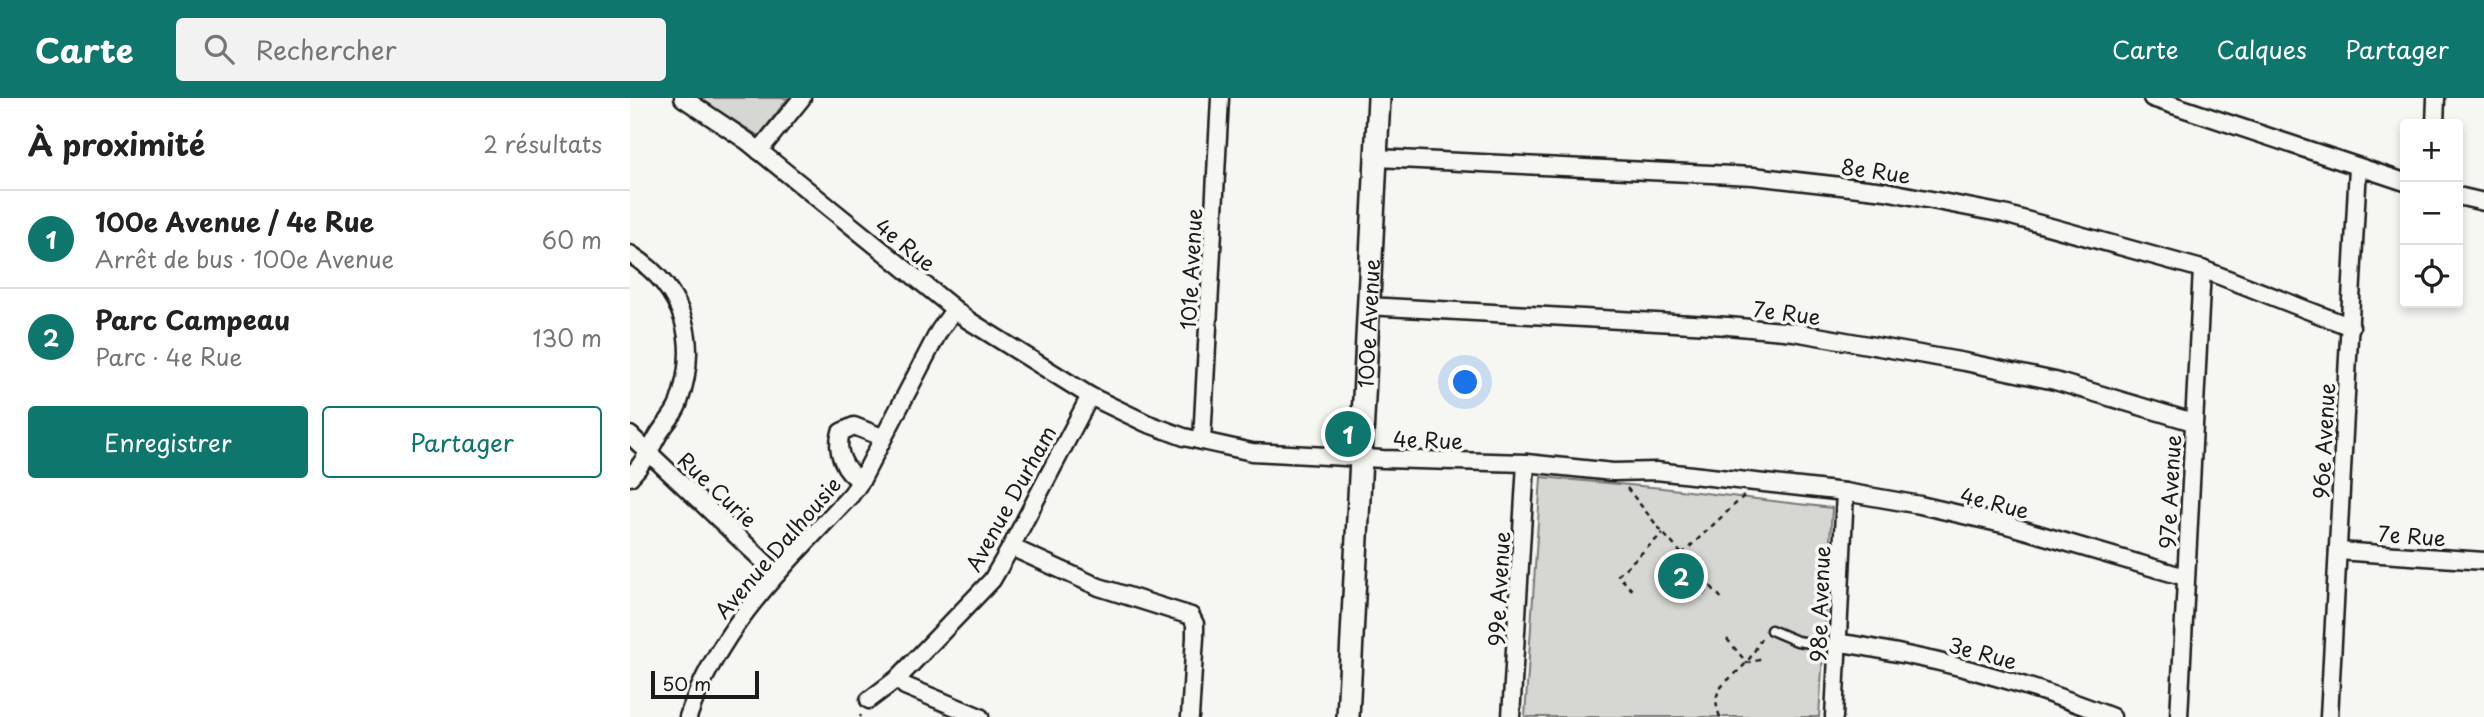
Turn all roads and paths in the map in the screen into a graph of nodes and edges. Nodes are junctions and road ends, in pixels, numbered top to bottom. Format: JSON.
{"nodes":[{"id":1,"x":682,"y":98,"type":"edge"},
{"id":2,"x":802,"y":98,"type":"edge"},
{"id":3,"x":1220,"y":98,"type":"edge"},
{"id":4,"x":1379,"y":98,"type":"edge"},
{"id":5,"x":2152,"y":98,"type":"edge"},
{"id":6,"x":2436,"y":98,"type":"edge"},
{"id":7,"x":2435,"y":119,"type":"edge"},
{"id":8,"x":759,"y":151,"type":"junction"},
{"id":9,"x":1377,"y":158,"type":"junction"},
{"id":10,"x":2358,"y":167,"type":"junction"},
{"id":11,"x":2400,"y":180,"type":"edge"},
{"id":12,"x":2463,"y":197,"type":"edge"},
{"id":13,"x":2484,"y":202,"type":"edge"},
{"id":14,"x":630,"y":254,"type":"edge"},
{"id":15,"x":2202,"y":269,"type":"junction"},
{"id":16,"x":1367,"y":306,"type":"junction"},
{"id":17,"x":954,"y":310,"type":"junction"},
{"id":18,"x":2351,"y":327,"type":"junction"},
{"id":19,"x":1090,"y":396,"type":"junction"},
{"id":20,"x":2193,"y":422,"type":"junction"},
{"id":21,"x":630,"y":435,"type":"edge"},
{"id":22,"x":882,"y":437,"type":"junction"},
{"id":23,"x":1202,"y":441,"type":"junction"},
{"id":24,"x":649,"y":452,"type":"junction"},
{"id":25,"x":1360,"y":458,"type":"junction"},
{"id":26,"x":1526,"y":463,"type":"junction"},
{"id":27,"x":1613,"y":472,"type":"junction"},
{"id":28,"x":630,"y":477,"type":"edge"},
{"id":29,"x":861,"y":481,"type":"junction"},
{"id":30,"x":1845,"y":492,"type":"junction"},
{"id":31,"x":1745,"y":495,"type":"dead end"},
{"id":32,"x":1663,"y":533,"type":"junction"},
{"id":33,"x":1011,"y":547,"type":"junction"},
{"id":34,"x":2338,"y":551,"type":"junction"},
{"id":35,"x":1682,"y":554,"type":"junction"},
{"id":36,"x":2484,"y":561,"type":"edge"},
{"id":37,"x":777,"y":574,"type":"junction"},
{"id":38,"x":2185,"y":577,"type":"junction"},
{"id":39,"x":1711,"y":586,"type":"junction"},
{"id":40,"x":1632,"y":590,"type":"dead end"},
{"id":41,"x":1703,"y":594,"type":"dead end"},
{"id":42,"x":1724,"y":601,"type":"dead end"},
{"id":43,"x":1769,"y":629,"type":"joint"},
{"id":44,"x":1727,"y":639,"type":"dead end"},
{"id":45,"x":1839,"y":645,"type":"junction"},
{"id":46,"x":1763,"y":659,"type":"dead end"},
{"id":47,"x":1747,"y":663,"type":"junction"},
{"id":48,"x":898,"y":678,"type":"junction"},
{"id":49,"x":869,"y":700,"type":"dead end"},
{"id":50,"x":688,"y":717,"type":"edge"},
{"id":51,"x":981,"y":717,"type":"edge"},
{"id":52,"x":1190,"y":717,"type":"edge"},
{"id":53,"x":1348,"y":717,"type":"edge"},
{"id":54,"x":1511,"y":717,"type":"edge"},
{"id":55,"x":1720,"y":717,"type":"edge"},
{"id":56,"x":1834,"y":717,"type":"edge"},
{"id":57,"x":2112,"y":717,"type":"edge"},
{"id":58,"x":2179,"y":717,"type":"edge"},
{"id":59,"x":2329,"y":717,"type":"edge"}],
"edges":[{"from":1,"to":8,"type":"street","name":"4e Rue"},
{"from":2,"to":8,"type":"street"},
{"from":3,"to":23,"type":"street","name":"101e Avenue"},
{"from":4,"to":9,"type":"street","name":"100e Avenue"},
{"from":5,"to":10,"type":"street"},
{"from":6,"to":7,"type":"street"},
{"from":8,"to":17,"type":"street","name":"4e Rue"},
{"from":9,"to":15,"type":"street","name":"8e Rue"},
{"from":9,"to":16,"type":"street","name":"100e Avenue"},
{"from":10,"to":11,"type":"street"},
{"from":10,"to":18,"type":"street","name":"96e Avenue"},
{"from":12,"to":13,"type":"street"},
{"from":14,"to":24,"type":"street"},
{"from":15,"to":18,"type":"street","name":"8e Rue"},
{"from":15,"to":20,"type":"street","name":"97e Avenue"},
{"from":16,"to":20,"type":"street","name":"7e Rue"},
{"from":16,"to":25,"type":"street","name":"100e Avenue"},
{"from":17,"to":19,"type":"street","name":"4e Rue"},
{"from":17,"to":22,"type":"street","name":"Avenue Dalhousie"},
{"from":18,"to":34,"type":"street","name":"96e Avenue"},
{"from":19,"to":23,"type":"street","name":"4e Rue"},
{"from":19,"to":33,"type":"street","name":"Avenue Durham"},
{"from":20,"to":38,"type":"street","name":"97e Avenue"},
{"from":21,"to":24,"type":"street","name":"Rue Curie"},
{"from":22,"to":29,"type":"street","name":"Avenue Dalhousie"},
{"from":22,"to":29,"type":"street","name":"Avenue Dalhousie"},
{"from":23,"to":25,"type":"street","name":"4e Rue"},
{"from":24,"to":28,"type":"street"},
{"from":24,"to":37,"type":"street","name":"Rue Curie"},
{"from":25,"to":26,"type":"street","name":"4e Rue"},
{"from":25,"to":53,"type":"street","name":"100e Avenue"},
{"from":26,"to":27,"type":"street","name":"4e Rue"},
{"from":26,"to":54,"type":"street","name":"99e Avenue"},
{"from":27,"to":30,"type":"street","name":"4e Rue"},
{"from":27,"to":32,"type":"path"},
{"from":29,"to":37,"type":"street","name":"Avenue Dalhousie"},
{"from":30,"to":38,"type":"street","name":"4e Rue"},
{"from":30,"to":45,"type":"street","name":"98e Avenue"},
{"from":31,"to":35,"type":"path"},
{"from":32,"to":35,"type":"path"},
{"from":32,"to":40,"type":"path"},
{"from":33,"to":48,"type":"street","name":"Avenue Durham"},
{"from":33,"to":52,"type":"street"},
{"from":34,"to":36,"type":"street","name":"7e Rue"},
{"from":34,"to":59,"type":"street","name":"96e Avenue"},
{"from":35,"to":39,"type":"path"},
{"from":37,"to":50,"type":"street","name":"Avenue Dalhousie"},
{"from":38,"to":58,"type":"street","name":"97e Avenue"},
{"from":39,"to":41,"type":"path"},
{"from":39,"to":42,"type":"path"},
{"from":43,"to":45,"type":"lane"},
{"from":43,"to":47,"type":"path"},
{"from":44,"to":47,"type":"path"},
{"from":45,"to":56,"type":"street","name":"98e Avenue"},
{"from":45,"to":57,"type":"street","name":"3e Rue"},
{"from":46,"to":47,"type":"path"},
{"from":47,"to":55,"type":"path"},
{"from":48,"to":49,"type":"street","name":"Avenue Durham"},
{"from":48,"to":51,"type":"street"}]}
